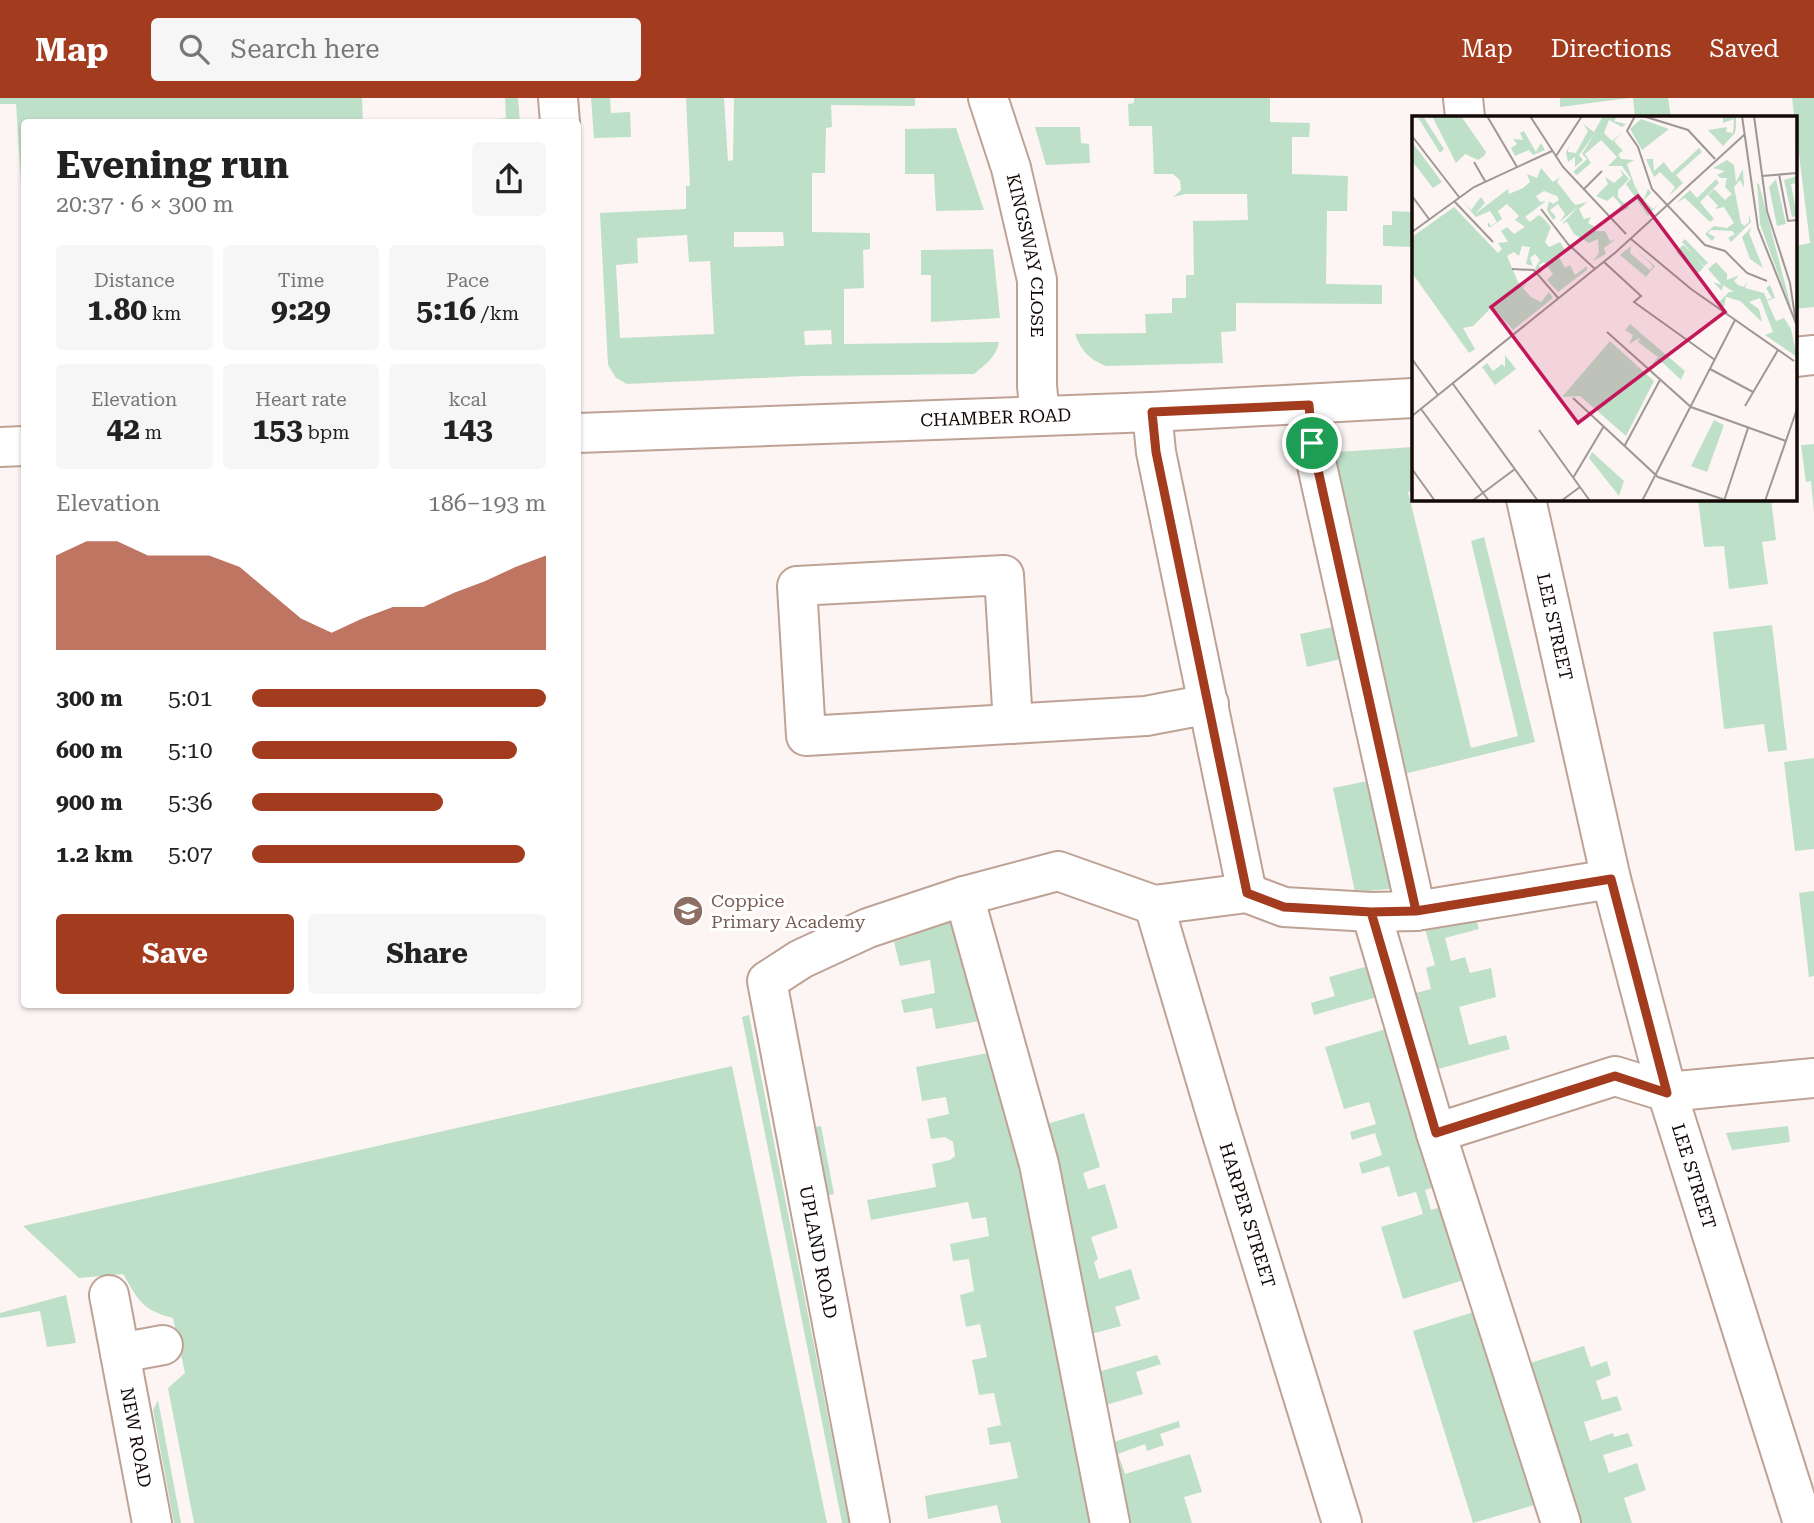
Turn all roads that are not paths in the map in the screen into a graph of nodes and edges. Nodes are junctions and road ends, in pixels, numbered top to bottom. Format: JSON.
{"nodes":[{"id":1,"x":558,"y":98,"type":"edge"},
{"id":2,"x":988,"y":98,"type":"edge"},
{"id":3,"x":1463,"y":98,"type":"edge"},
{"id":4,"x":1465,"y":116,"type":"edge"},
{"id":5,"x":560,"y":119,"type":"edge"},
{"id":6,"x":1412,"y":398,"type":"edge"},
{"id":7,"x":1309,"y":405,"type":"junction"},
{"id":8,"x":1152,"y":412,"type":"junction"},
{"id":9,"x":1040,"y":416,"type":"junction"},
{"id":10,"x":581,"y":423,"type":"edge"},
{"id":11,"x":21,"y":446,"type":"edge"},
{"id":12,"x":0,"y":447,"type":"edge"},
{"id":13,"x":1526,"y":500,"type":"edge"},
{"id":14,"x":1209,"y":704,"type":"junction"},
{"id":15,"x":1013,"y":724,"type":"junction"},
{"id":16,"x":1611,"y":879,"type":"junction"},
{"id":17,"x":1247,"y":893,"type":"junction"},
{"id":18,"x":964,"y":896,"type":"junction"},
{"id":19,"x":1154,"y":905,"type":"junction"},
{"id":20,"x":1416,"y":911,"type":"junction"},
{"id":21,"x":1371,"y":912,"type":"junction"},
{"id":22,"x":1814,"y":1078,"type":"edge"},
{"id":23,"x":1667,"y":1093,"type":"junction"},
{"id":24,"x":1436,"y":1133,"type":"junction"},
{"id":25,"x":109,"y":1295,"type":"dead end"},
{"id":26,"x":163,"y":1345,"type":"dead end"},
{"id":27,"x":120,"y":1353,"type":"junction"},
{"id":28,"x":152,"y":1523,"type":"edge"},
{"id":29,"x":870,"y":1523,"type":"edge"},
{"id":30,"x":1110,"y":1523,"type":"edge"},
{"id":31,"x":1342,"y":1523,"type":"edge"},
{"id":32,"x":1561,"y":1523,"type":"edge"},
{"id":33,"x":1803,"y":1523,"type":"edge"}],
"edges":[{"from":1,"to":5,"type":"street"},
{"from":2,"to":9,"type":"street","name":"KINGSWAY CLOSE"},
{"from":3,"to":4,"type":"street"},
{"from":6,"to":7,"type":"street","name":"CHAMBER ROAD"},
{"from":7,"to":8,"type":"street","name":"CHAMBER ROAD"},
{"from":7,"to":20,"type":"street"},
{"from":8,"to":9,"type":"street","name":"CHAMBER ROAD"},
{"from":8,"to":14,"type":"street"},
{"from":9,"to":10,"type":"street","name":"CHAMBER ROAD"},
{"from":11,"to":12,"type":"street"},
{"from":13,"to":16,"type":"street","name":"LEE STREET"},
{"from":14,"to":15,"type":"street"},
{"from":14,"to":17,"type":"street"},
{"from":15,"to":15,"type":"street"},
{"from":16,"to":20,"type":"street"},
{"from":16,"to":23,"type":"street","name":"LEE STREET"},
{"from":17,"to":19,"type":"street"},
{"from":17,"to":21,"type":"street"},
{"from":18,"to":19,"type":"street"},
{"from":18,"to":29,"type":"street","name":"UPLAND ROAD"},
{"from":18,"to":30,"type":"street"},
{"from":19,"to":31,"type":"street","name":"HARPER STREET"},
{"from":20,"to":21,"type":"street"},
{"from":21,"to":24,"type":"street"},
{"from":22,"to":23,"type":"street"},
{"from":23,"to":24,"type":"street"},
{"from":23,"to":33,"type":"street","name":"LEE STREET"},
{"from":24,"to":32,"type":"street"},
{"from":25,"to":27,"type":"street","name":"NEW ROAD"},
{"from":26,"to":27,"type":"street"},
{"from":27,"to":28,"type":"street","name":"NEW ROAD"}]}
